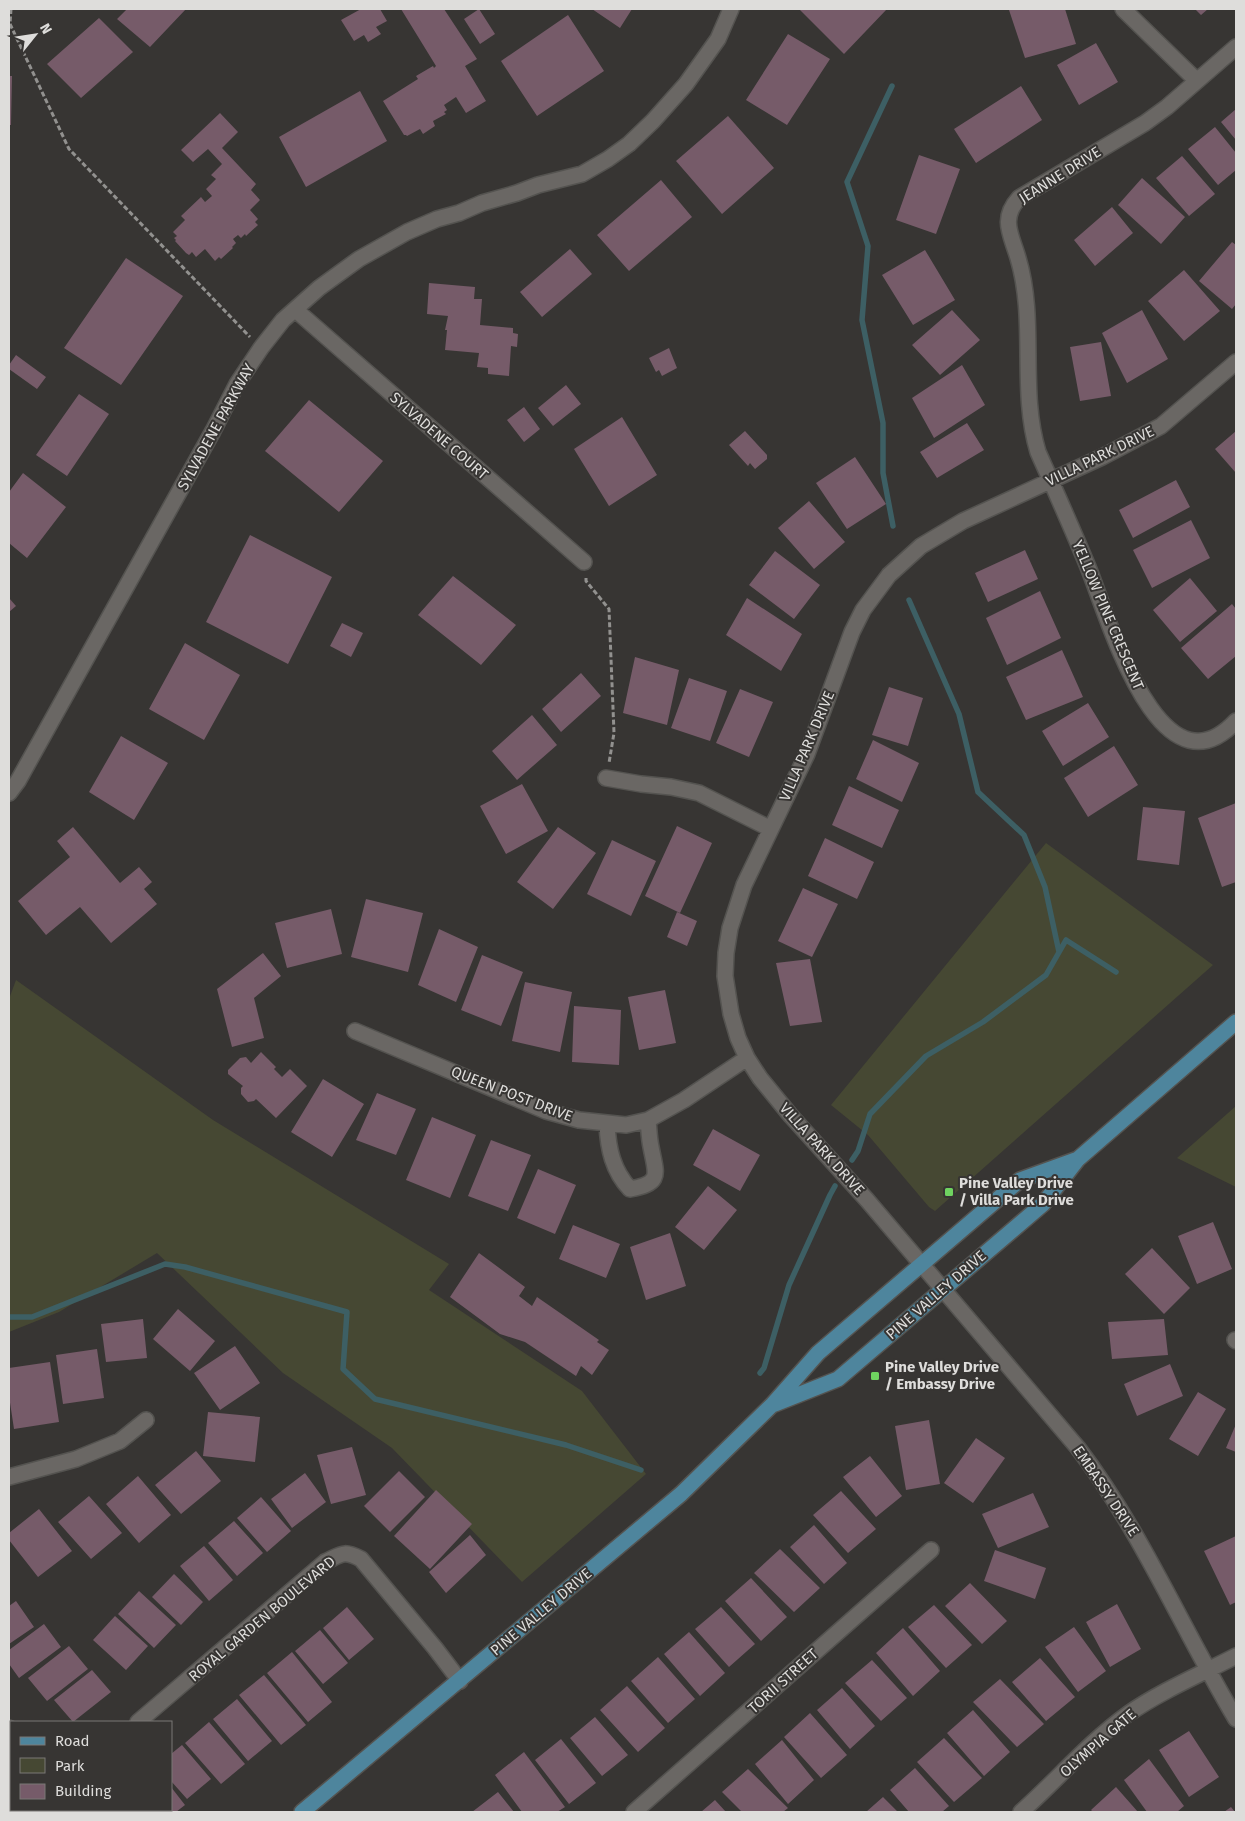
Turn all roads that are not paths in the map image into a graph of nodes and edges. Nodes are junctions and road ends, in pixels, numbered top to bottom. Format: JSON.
{"nodes":[{"id":1,"x":731,"y":9,"type":"edge"},
{"id":2,"x":1122,"y":9,"type":"edge"},
{"id":3,"x":1236,"y":47,"type":"edge"},
{"id":4,"x":1196,"y":80,"type":"junction"},
{"id":5,"x":294,"y":311,"type":"junction"},
{"id":6,"x":1236,"y":362,"type":"edge"},
{"id":7,"x":1050,"y":480,"type":"junction"},
{"id":8,"x":584,"y":562,"type":"road end"},
{"id":9,"x":1236,"y":721,"type":"edge"},
{"id":10,"x":606,"y":778,"type":"road end"},
{"id":11,"x":9,"y":793,"type":"edge"},
{"id":12,"x":771,"y":829,"type":"junction"},
{"id":13,"x":1236,"y":1022,"type":"edge"},
{"id":14,"x":355,"y":1031,"type":"dead end"},
{"id":15,"x":747,"y":1058,"type":"junction"},
{"id":16,"x":648,"y":1120,"type":"junction"},
{"id":17,"x":607,"y":1124,"type":"junction"},
{"id":18,"x":1078,"y":1159,"type":"junction"},
{"id":19,"x":921,"y":1264,"type":"junction"},
{"id":20,"x":943,"y":1289,"type":"junction"},
{"id":21,"x":773,"y":1404,"type":"junction"},
{"id":22,"x":146,"y":1420,"type":"dead end"},
{"id":23,"x":9,"y":1477,"type":"edge"},
{"id":24,"x":931,"y":1550,"type":"dead end"},
{"id":25,"x":1236,"y":1656,"type":"edge"},
{"id":26,"x":1208,"y":1670,"type":"junction"},
{"id":27,"x":460,"y":1681,"type":"junction"},
{"id":28,"x":1236,"y":1719,"type":"edge"},
{"id":29,"x":139,"y":1721,"type":"edge"},
{"id":30,"x":302,"y":1812,"type":"edge"},
{"id":31,"x":634,"y":1812,"type":"edge"},
{"id":32,"x":1021,"y":1812,"type":"edge"}],
"edges":[{"from":1,"to":5,"type":"street","name":"SYLVADENE PARKWAY"},
{"from":2,"to":4,"type":"street"},
{"from":3,"to":4,"type":"street","name":"JEANNE DRIVE"},
{"from":4,"to":7,"type":"street","name":"JEANNE DRIVE"},
{"from":5,"to":8,"type":"street","name":"SYLVADENE COURT"},
{"from":5,"to":11,"type":"street","name":"SYLVADENE PARKWAY"},
{"from":6,"to":7,"type":"street","name":"VILLA PARK DRIVE"},
{"from":7,"to":9,"type":"street","name":"YELLOW PINE CRESCENT"},
{"from":7,"to":12,"type":"street","name":"VILLA PARK DRIVE"},
{"from":10,"to":12,"type":"street"},
{"from":12,"to":15,"type":"street","name":"VILLA PARK DRIVE"},
{"from":13,"to":18,"type":"main road","name":"PINE VALLEY DRIVE"},
{"from":14,"to":17,"type":"street","name":"QUEEN POST DRIVE"},
{"from":15,"to":16,"type":"street","name":"QUEEN POST DRIVE"},
{"from":15,"to":19,"type":"street","name":"VILLA PARK DRIVE"},
{"from":16,"to":17,"type":"street","name":"QUEEN POST DRIVE"},
{"from":16,"to":17,"type":"street"},
{"from":18,"to":19,"type":"main road","name":"PINE VALLEY DRIVE"},
{"from":18,"to":20,"type":"main road","name":"PINE VALLEY DRIVE"},
{"from":19,"to":20,"type":"street","name":"EMBASSY DRIVE"},
{"from":19,"to":21,"type":"main road","name":"PINE VALLEY DRIVE"},
{"from":20,"to":21,"type":"main road","name":"PINE VALLEY DRIVE"},
{"from":20,"to":26,"type":"street","name":"EMBASSY DRIVE"},
{"from":21,"to":27,"type":"main road","name":"PINE VALLEY DRIVE"},
{"from":22,"to":23,"type":"street"},
{"from":24,"to":31,"type":"street","name":"TORII STREET"},
{"from":25,"to":26,"type":"street","name":"OLYMPIA GATE"},
{"from":26,"to":28,"type":"street","name":"EMBASSY DRIVE"},
{"from":26,"to":32,"type":"street","name":"OLYMPIA GATE"},
{"from":27,"to":29,"type":"street","name":"ROYAL GARDEN BOULEVARD"},
{"from":27,"to":30,"type":"main road","name":"PINE VALLEY DRIVE"}]}
